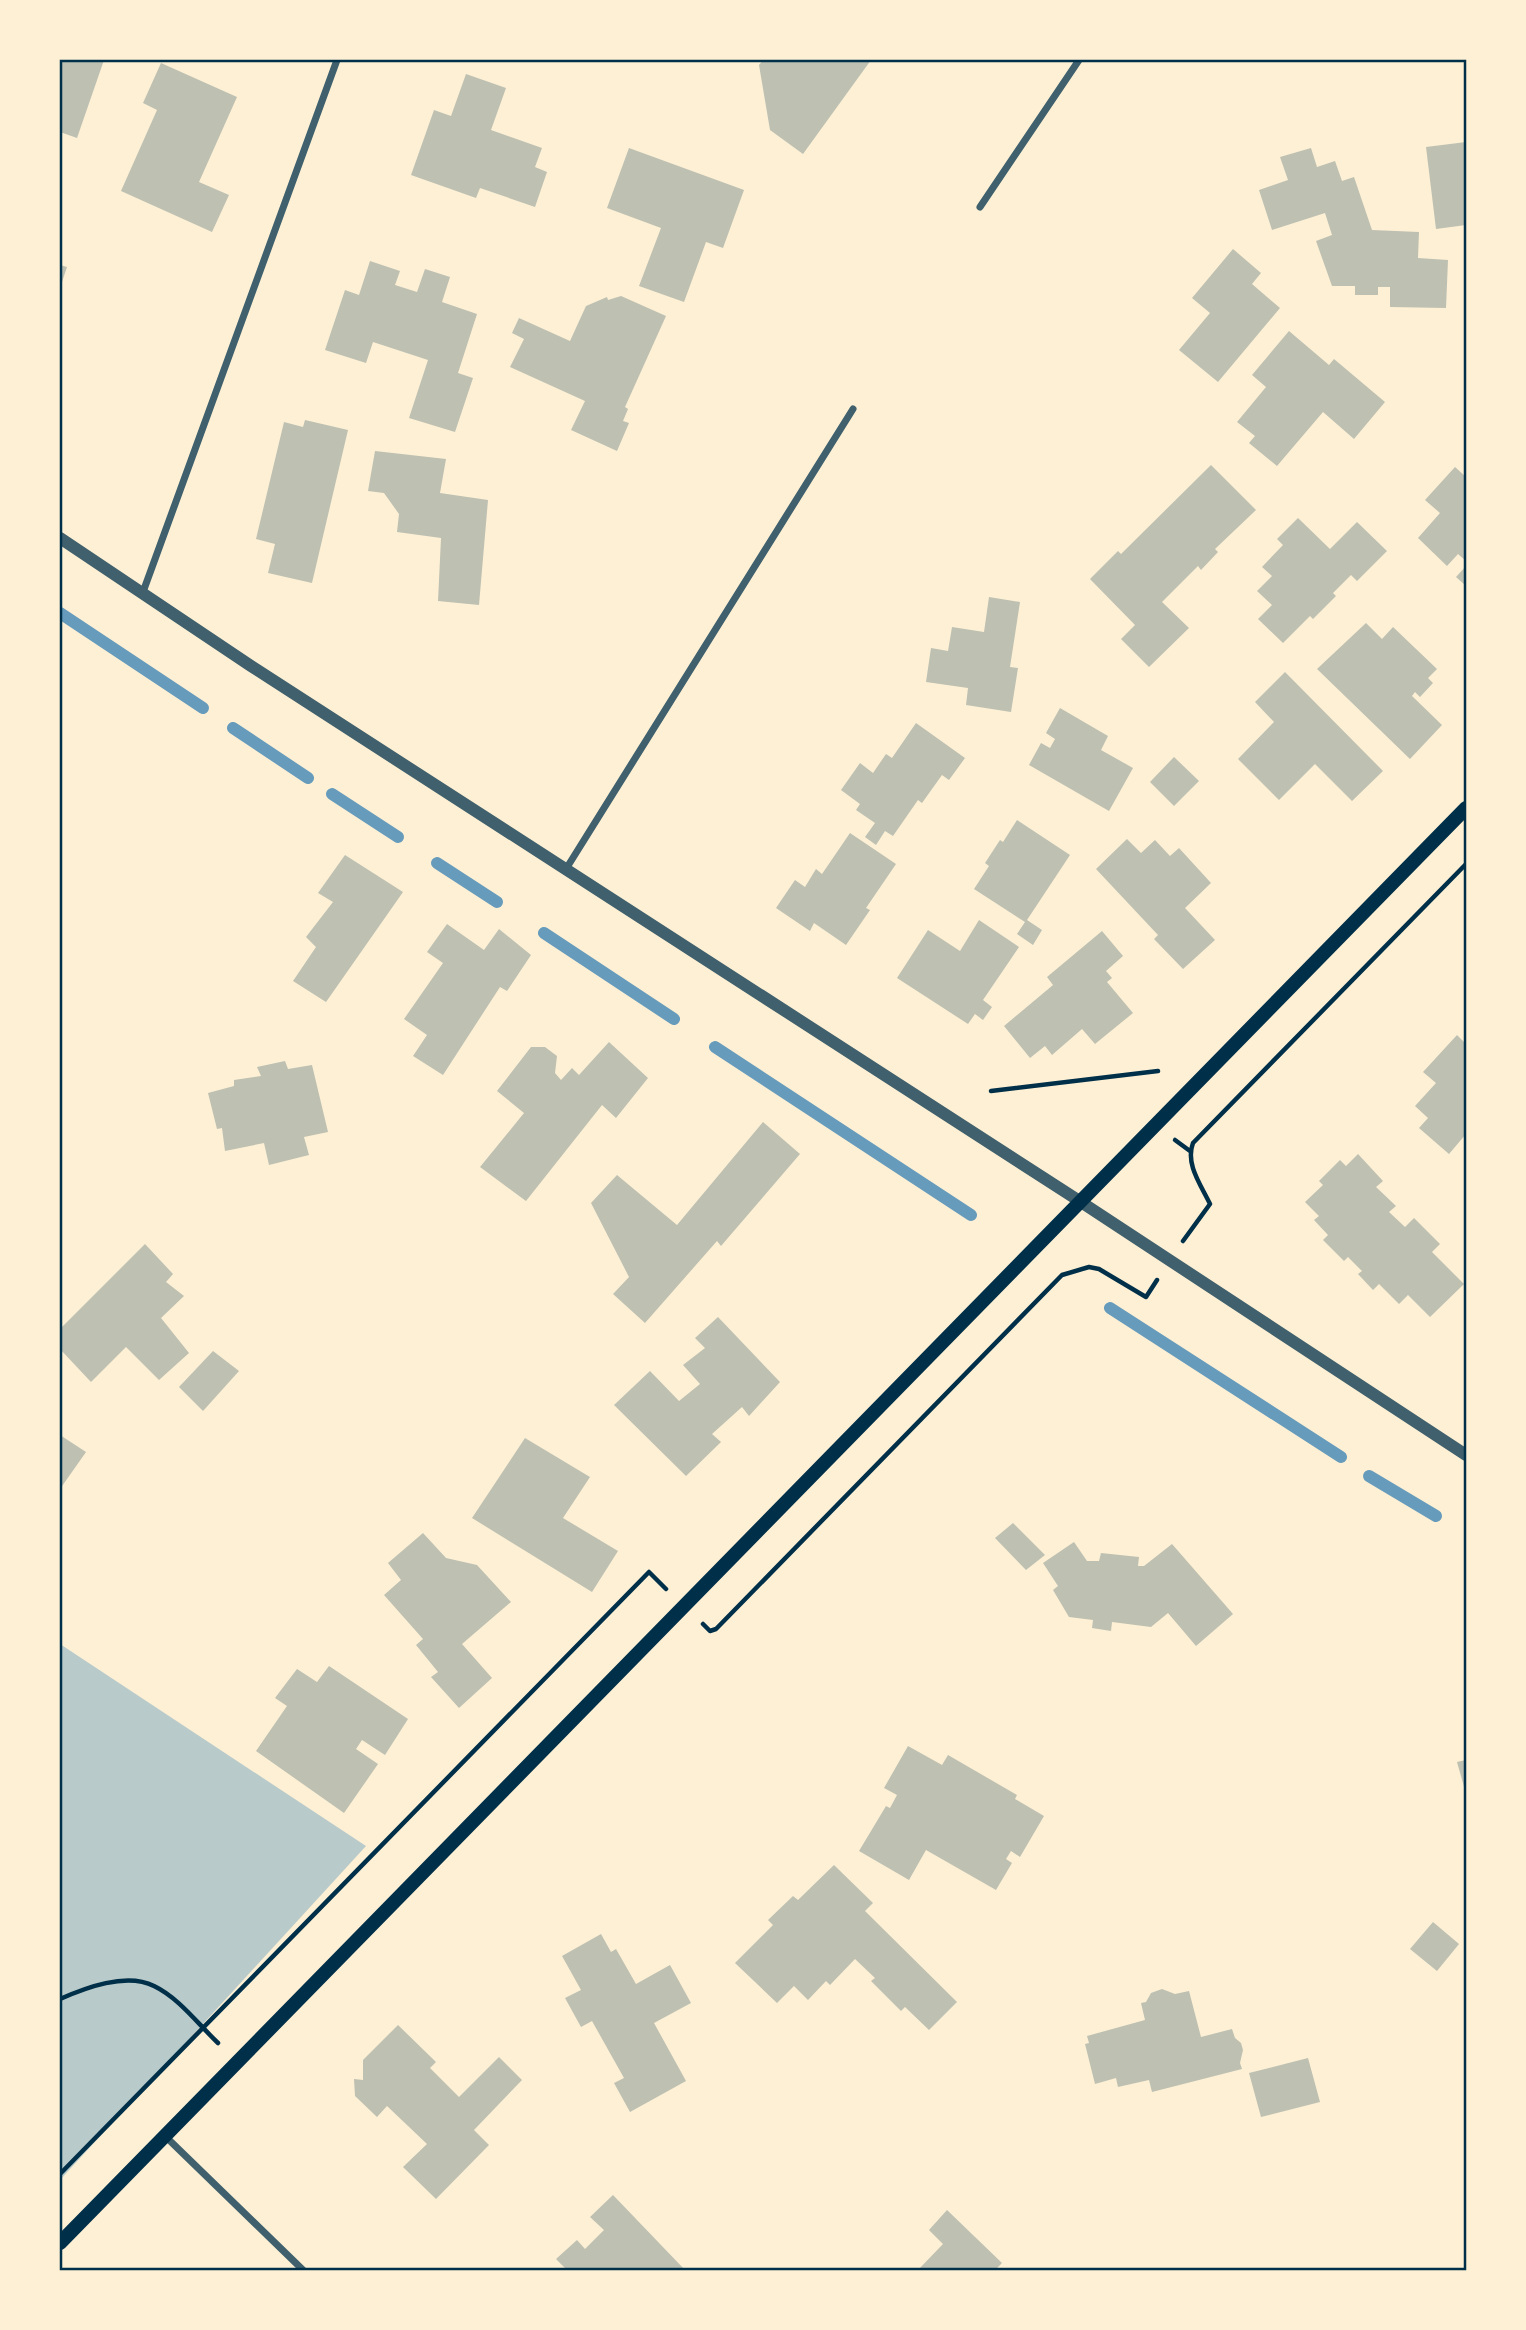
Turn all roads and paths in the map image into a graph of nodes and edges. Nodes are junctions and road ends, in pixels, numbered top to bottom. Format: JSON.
{"nodes":[{"id":1,"x":337,"y":60,"type":"edge"},
{"id":2,"x":1079,"y":60,"type":"edge"},
{"id":3,"x":980,"y":207,"type":"dead end"},
{"id":4,"x":853,"y":409,"type":"dead end"},
{"id":5,"x":60,"y":538,"type":"edge"},
{"id":6,"x":143,"y":592,"type":"junction"},
{"id":7,"x":1466,"y":808,"type":"edge"},
{"id":8,"x":1466,"y":864,"type":"edge"},
{"id":9,"x":566,"y":869,"type":"junction"},
{"id":10,"x":1158,"y":1071,"type":"dead end"},
{"id":11,"x":991,"y":1091,"type":"dead end"},
{"id":12,"x":1181,"y":1144,"type":"dead end"},
{"id":13,"x":1190,"y":1151,"type":"junction"},
{"id":14,"x":1081,"y":1202,"type":"junction"},
{"id":15,"x":1185,"y":1238,"type":"dead end"},
{"id":16,"x":1153,"y":1286,"type":"dead end"},
{"id":17,"x":1466,"y":1455,"type":"edge"},
{"id":18,"x":660,"y":1583,"type":"dead end"},
{"id":19,"x":706,"y":1628,"type":"dead end"},
{"id":20,"x":60,"y":1999,"type":"edge"},
{"id":21,"x":203,"y":2028,"type":"junction"},
{"id":22,"x":214,"y":2039,"type":"dead end"},
{"id":23,"x":165,"y":2136,"type":"junction"},
{"id":24,"x":60,"y":2174,"type":"edge"},
{"id":25,"x":60,"y":2243,"type":"edge"},
{"id":26,"x":303,"y":2270,"type":"edge"}],
"edges":[{"from":1,"to":6,"type":"street"},
{"from":2,"to":3,"type":"street"},
{"from":4,"to":9,"type":"street"},
{"from":5,"to":6,"type":"street"},
{"from":6,"to":9,"type":"street"},
{"from":7,"to":14,"type":"main road"},
{"from":8,"to":13,"type":"path"},
{"from":9,"to":14,"type":"street"},
{"from":10,"to":11,"type":"path"},
{"from":12,"to":13,"type":"path"},
{"from":13,"to":15,"type":"path"},
{"from":14,"to":17,"type":"street"},
{"from":14,"to":23,"type":"main road"},
{"from":16,"to":19,"type":"path"},
{"from":18,"to":21,"type":"path"},
{"from":20,"to":21,"type":"path"},
{"from":21,"to":22,"type":"path"},
{"from":21,"to":24,"type":"path"},
{"from":23,"to":25,"type":"main road"},
{"from":23,"to":26,"type":"street"}]}
